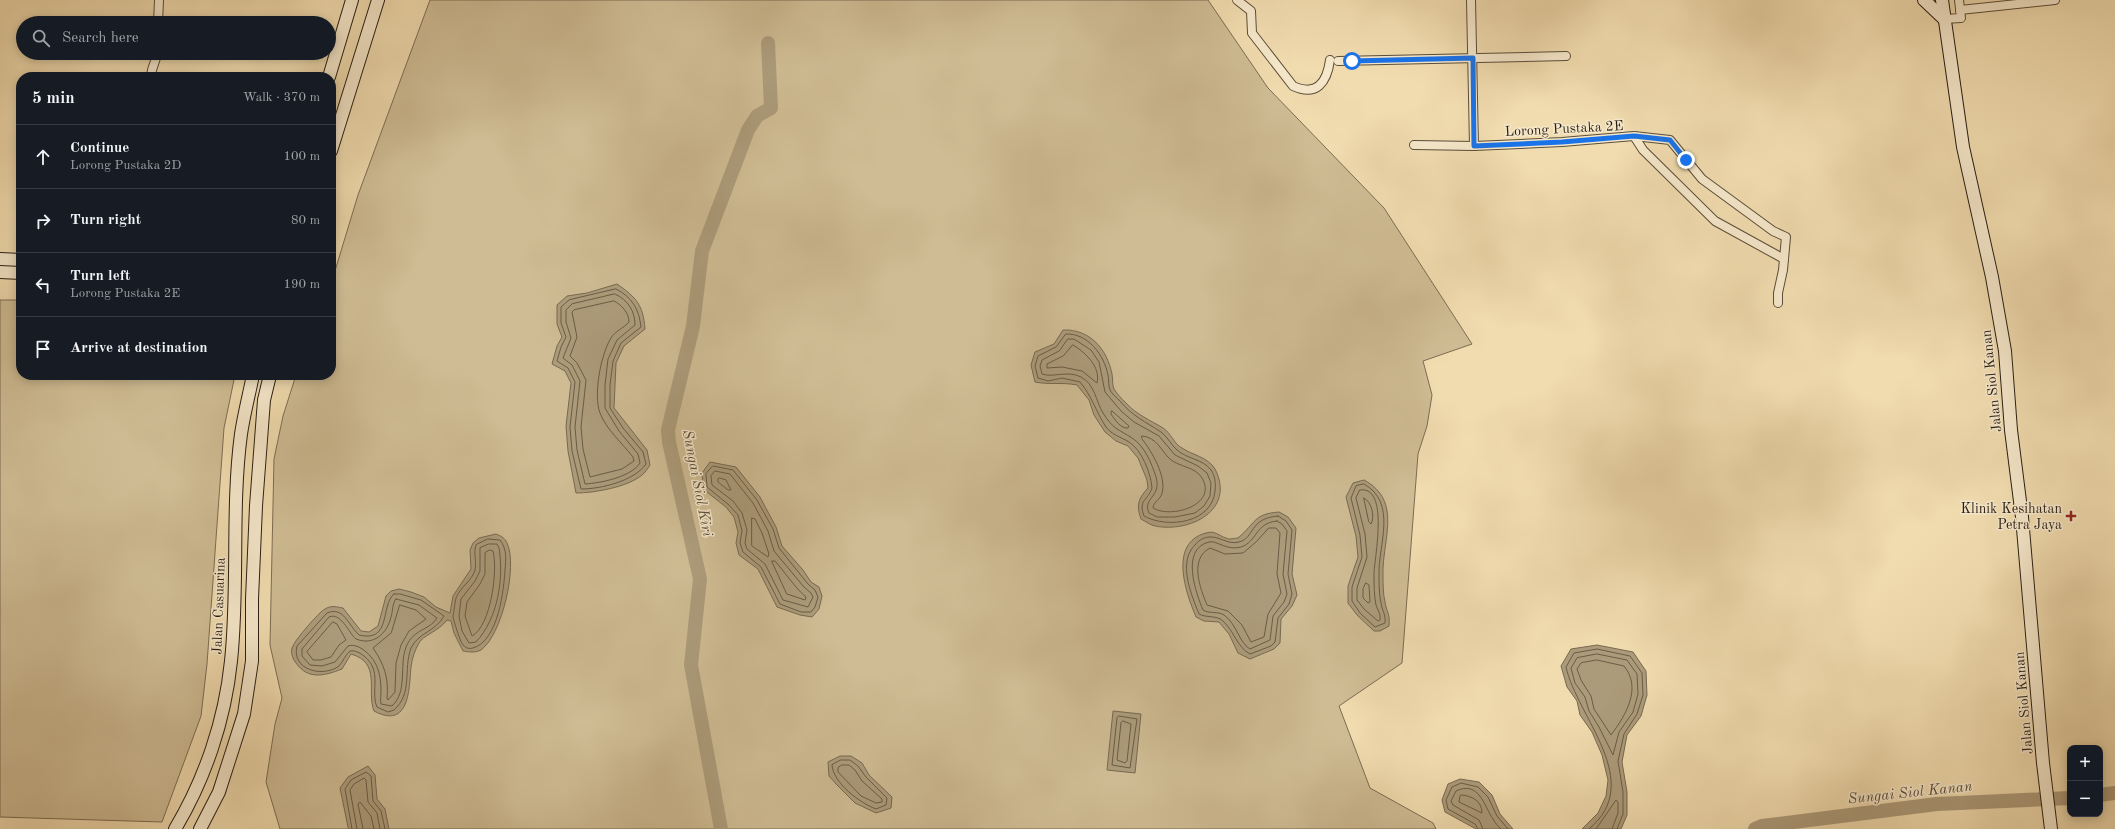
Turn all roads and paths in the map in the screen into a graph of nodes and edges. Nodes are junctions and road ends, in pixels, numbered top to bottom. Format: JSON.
{"nodes":[{"id":1,"x":159,"y":0,"type":"edge"},
{"id":2,"x":352,"y":0,"type":"edge"},
{"id":3,"x":378,"y":0,"type":"edge"},
{"id":4,"x":1237,"y":0,"type":"edge"},
{"id":5,"x":1471,"y":0,"type":"edge"},
{"id":6,"x":1924,"y":0,"type":"edge"},
{"id":7,"x":1942,"y":0,"type":"edge"},
{"id":8,"x":1959,"y":0,"type":"edge"},
{"id":9,"x":2054,"y":0,"type":"edge"},
{"id":10,"x":1960,"y":10,"type":"junction"},
{"id":11,"x":158,"y":16,"type":"edge"},
{"id":12,"x":1944,"y":19,"type":"junction"},
{"id":13,"x":336,"y":54,"type":"edge"},
{"id":14,"x":1566,"y":56,"type":"dead end"},
{"id":15,"x":1473,"y":58,"type":"junction"},
{"id":16,"x":155,"y":60,"type":"edge"},
{"id":17,"x":334,"y":60,"type":"edge"},
{"id":18,"x":1330,"y":60,"type":"dead end"},
{"id":19,"x":1338,"y":61,"type":"dead end"},
{"id":20,"x":151,"y":72,"type":"edge"},
{"id":21,"x":330,"y":72,"type":"edge"},
{"id":22,"x":336,"y":135,"type":"edge"},
{"id":23,"x":1634,"y":136,"type":"junction"},
{"id":24,"x":1414,"y":145,"type":"dead end"},
{"id":25,"x":1474,"y":146,"type":"junction"},
{"id":26,"x":0,"y":259,"type":"edge"},
{"id":27,"x":1784,"y":259,"type":"junction"},
{"id":28,"x":16,"y":260,"type":"edge"},
{"id":29,"x":0,"y":272,"type":"edge"},
{"id":30,"x":16,"y":273,"type":"edge"},
{"id":31,"x":1778,"y":302,"type":"dead end"},
{"id":32,"x":252,"y":380,"type":"edge"},
{"id":33,"x":269,"y":380,"type":"edge"},
{"id":34,"x":175,"y":829,"type":"edge"},
{"id":35,"x":200,"y":829,"type":"edge"},
{"id":36,"x":2051,"y":829,"type":"edge"}],
"edges":[{"from":1,"to":11,"type":"street"},
{"from":2,"to":13,"type":"main road"},
{"from":3,"to":22,"type":"main road"},
{"from":4,"to":18,"type":"street"},
{"from":5,"to":15,"type":"street"},
{"from":6,"to":12,"type":"main road"},
{"from":7,"to":12,"type":"main road","name":"Jalan Siol Kanan"},
{"from":8,"to":10,"type":"street"},
{"from":9,"to":10,"type":"street"},
{"from":10,"to":12,"type":"street"},
{"from":12,"to":36,"type":"main road","name":"Jalan Siol Kanan"},
{"from":14,"to":15,"type":"street"},
{"from":15,"to":19,"type":"street"},
{"from":15,"to":25,"type":"street"},
{"from":16,"to":20,"type":"street"},
{"from":17,"to":21,"type":"main road"},
{"from":23,"to":25,"type":"street","name":"Lorong Pustaka 2E"},
{"from":23,"to":27,"type":"street"},
{"from":23,"to":27,"type":"street","name":"Lorong Pustaka 2E"},
{"from":24,"to":25,"type":"street","name":"Lorong Pustaka 2E"},
{"from":26,"to":28,"type":"main road"},
{"from":27,"to":31,"type":"street"},
{"from":29,"to":30,"type":"main road"},
{"from":32,"to":34,"type":"main road","name":"Jalan Casuarina"},
{"from":33,"to":35,"type":"main road"}]}
